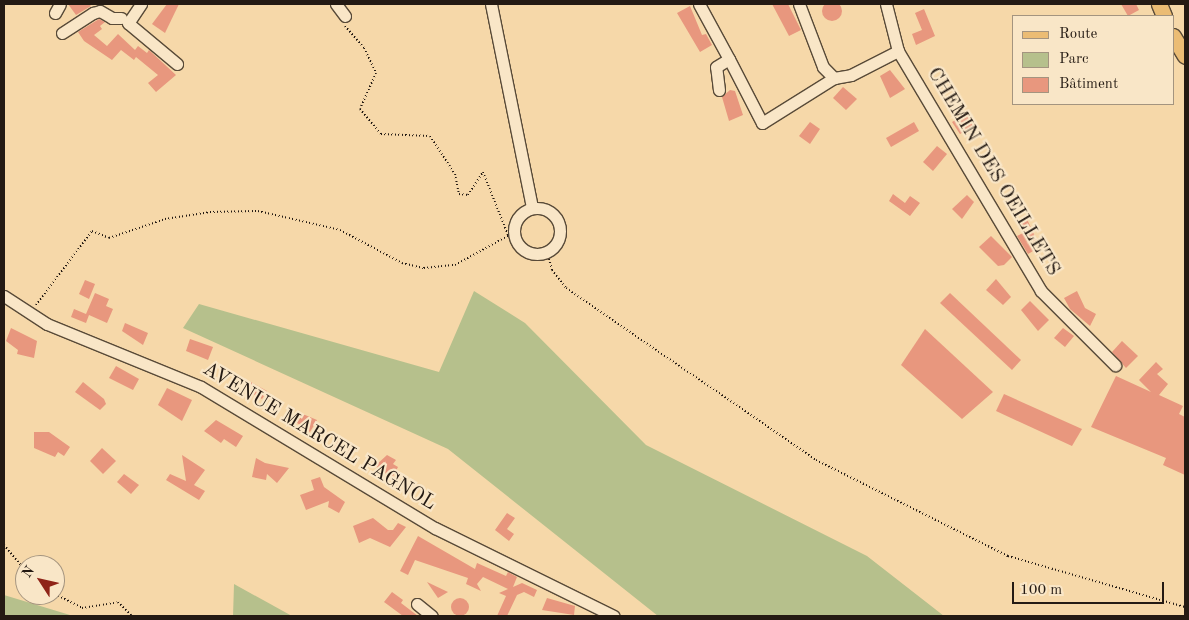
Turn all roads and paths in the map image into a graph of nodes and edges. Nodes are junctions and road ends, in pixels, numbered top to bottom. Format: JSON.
{"nodes":[{"id":1,"x":102,"y":4,"type":"edge"},
{"id":2,"x":141,"y":4,"type":"edge"},
{"id":3,"x":336,"y":4,"type":"edge"},
{"id":4,"x":491,"y":4,"type":"edge"},
{"id":5,"x":699,"y":4,"type":"edge"},
{"id":6,"x":799,"y":4,"type":"edge"},
{"id":7,"x":886,"y":4,"type":"edge"},
{"id":8,"x":342,"y":18,"type":"joint"},
{"id":9,"x":124,"y":20,"type":"junction"},
{"id":10,"x":62,"y":33,"type":"dead end"},
{"id":11,"x":898,"y":50,"type":"junction"},
{"id":12,"x":729,"y":59,"type":"junction"},
{"id":13,"x":177,"y":64,"type":"dead end"},
{"id":14,"x":834,"y":78,"type":"junction"},
{"id":15,"x":719,"y":90,"type":"dead end"},
{"id":16,"x":532,"y":208,"type":"junction"},
{"id":17,"x":511,"y":234,"type":"junction"},
{"id":18,"x":547,"y":252,"type":"junction"},
{"id":19,"x":4,"y":296,"type":"edge"},
{"id":20,"x":29,"y":314,"type":"junction"},
{"id":21,"x":1115,"y":365,"type":"dead end"},
{"id":22,"x":4,"y":545,"type":"edge"},
{"id":23,"x":15,"y":558,"type":"edge"},
{"id":24,"x":65,"y":599,"type":"edge"},
{"id":25,"x":417,"y":604,"type":"dead end"},
{"id":26,"x":1185,"y":607,"type":"edge"},
{"id":27,"x":600,"y":612,"type":"edge"},
{"id":28,"x":132,"y":616,"type":"edge"},
{"id":29,"x":432,"y":616,"type":"edge"},
{"id":30,"x":614,"y":616,"type":"edge"}],
"edges":[{"from":1,"to":9,"type":"street"},
{"from":2,"to":9,"type":"street"},
{"from":3,"to":8,"type":"street"},
{"from":4,"to":16,"type":"street"},
{"from":5,"to":12,"type":"street"},
{"from":6,"to":14,"type":"street"},
{"from":7,"to":11,"type":"street","name":"CHEMIN DES OEILLETS"},
{"from":8,"to":17,"type":"path"},
{"from":9,"to":10,"type":"street"},
{"from":9,"to":13,"type":"street"},
{"from":11,"to":14,"type":"street"},
{"from":11,"to":21,"type":"street","name":"CHEMIN DES OEILLETS"},
{"from":12,"to":14,"type":"street"},
{"from":12,"to":15,"type":"street"},
{"from":16,"to":17,"type":"street"},
{"from":16,"to":18,"type":"street"},
{"from":17,"to":18,"type":"street"},
{"from":17,"to":20,"type":"path"},
{"from":18,"to":26,"type":"path"},
{"from":19,"to":20,"type":"street","name":"AVENUE MARCEL PAGNOL"},
{"from":20,"to":27,"type":"street","name":"AVENUE MARCEL PAGNOL"},
{"from":22,"to":23,"type":"path"},
{"from":24,"to":28,"type":"path"},
{"from":25,"to":29,"type":"street"},
{"from":27,"to":30,"type":"street","name":"AVENUE MARCEL PAGNOL"}]}
